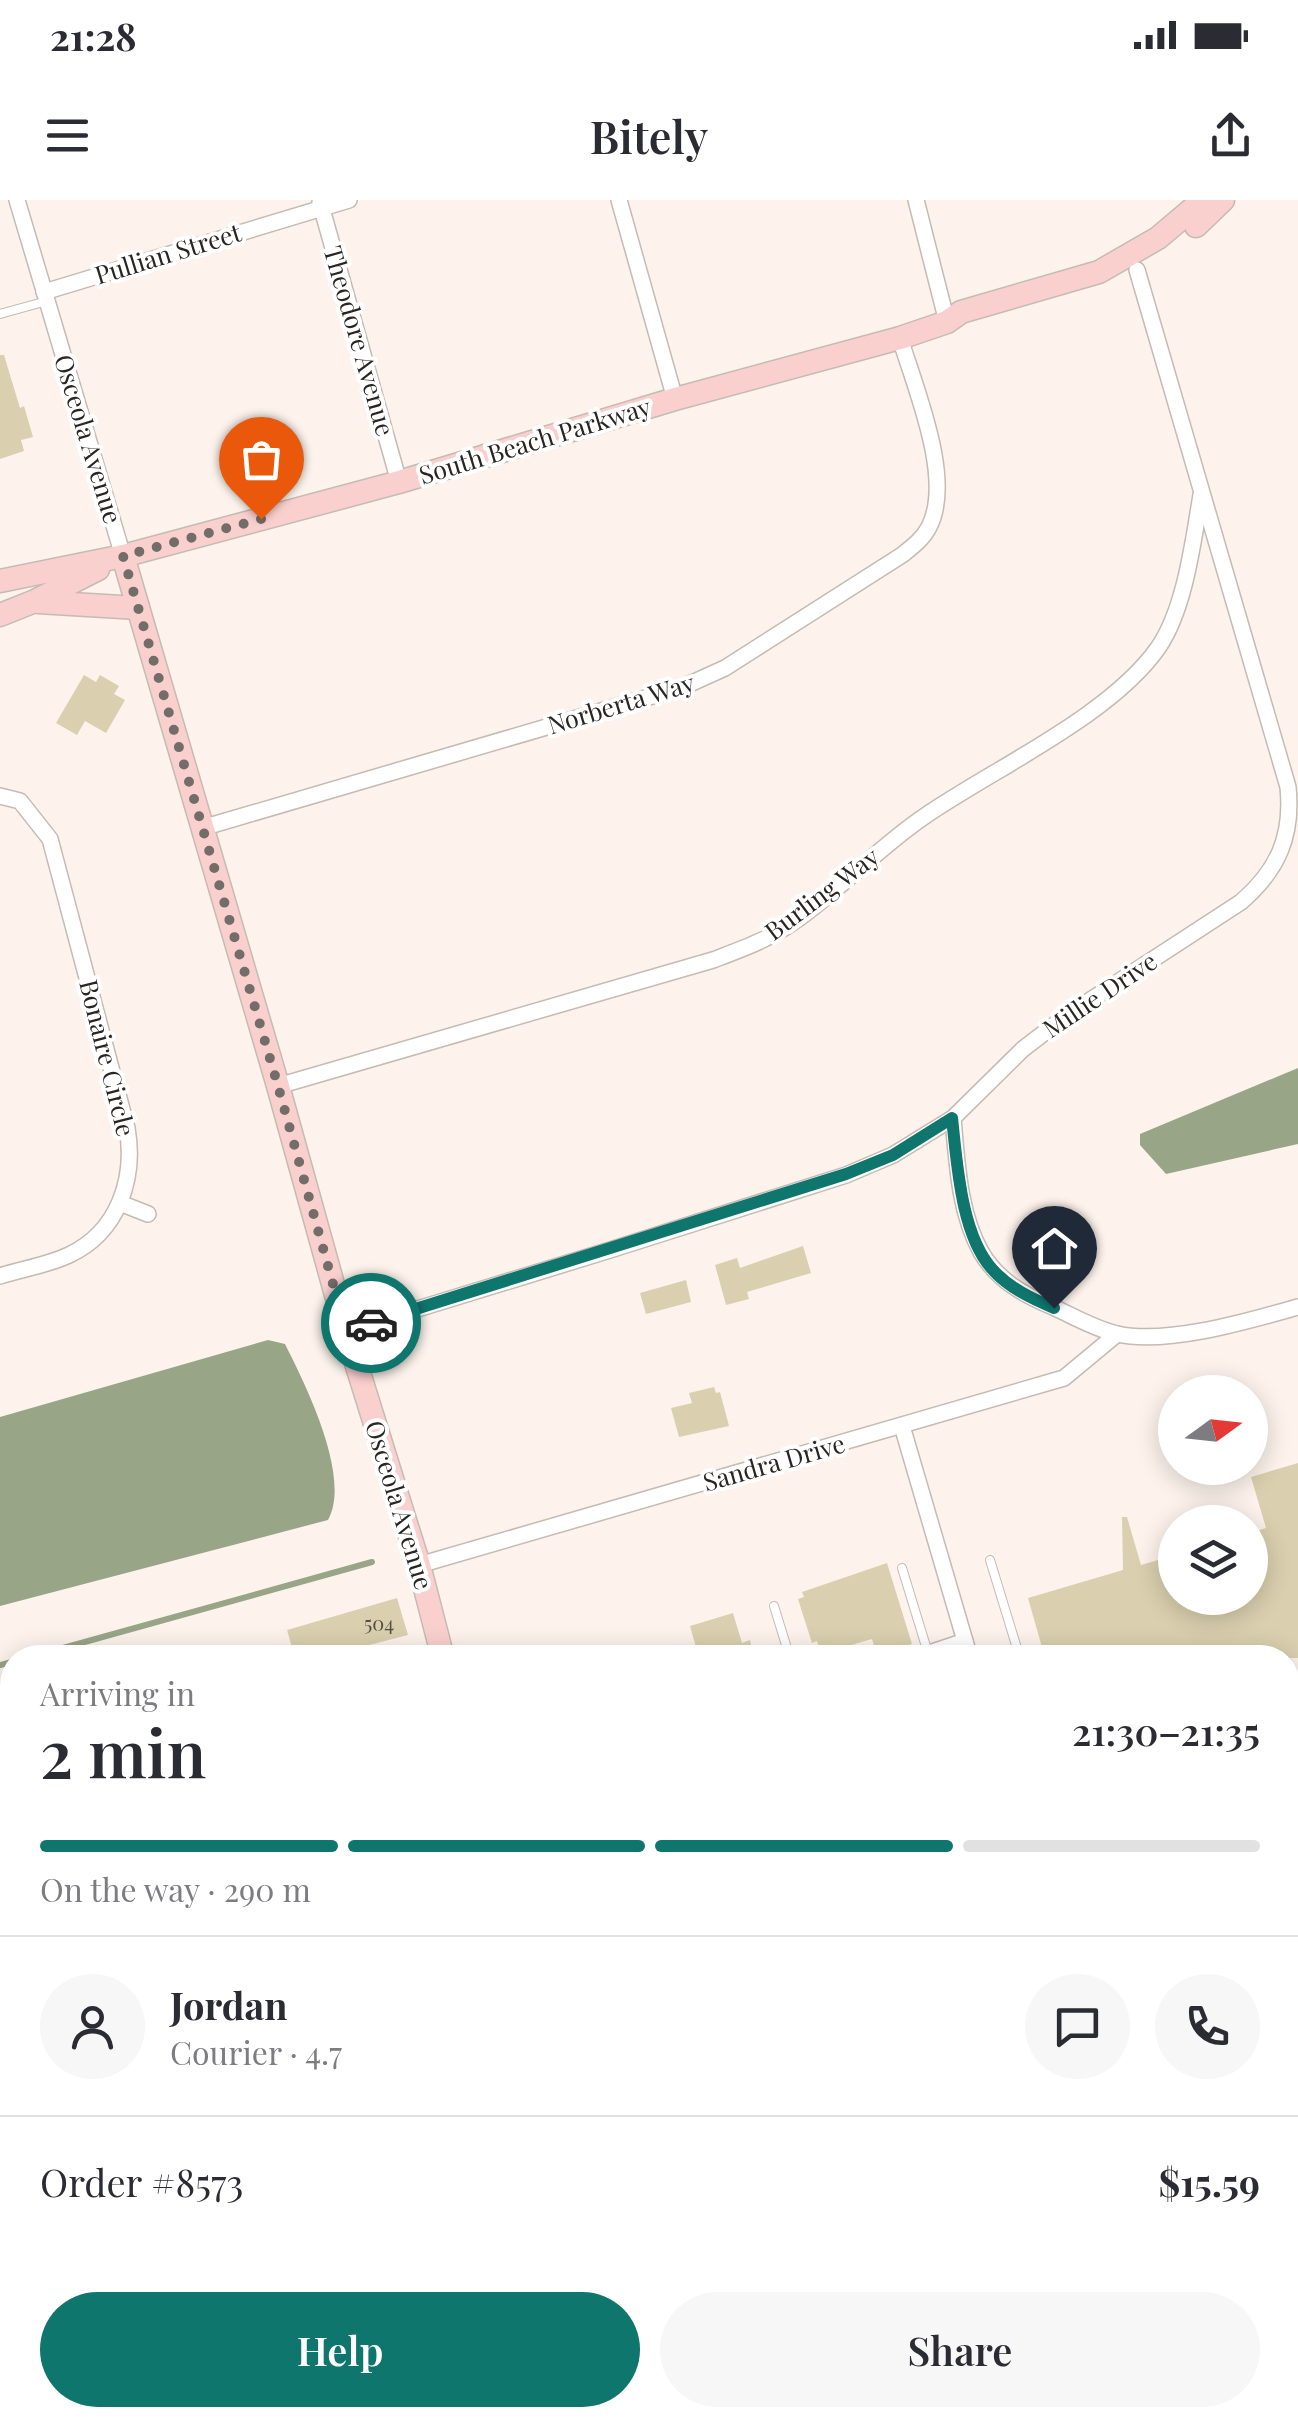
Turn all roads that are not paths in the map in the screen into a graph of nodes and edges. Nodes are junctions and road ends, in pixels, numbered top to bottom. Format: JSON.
{"nodes":[{"id":1,"x":18,"y":200,"type":"edge"},
{"id":2,"x":349,"y":200,"type":"edge"},
{"id":3,"x":619,"y":200,"type":"edge"},
{"id":4,"x":916,"y":200,"type":"edge"},
{"id":5,"x":1203,"y":200,"type":"edge"},
{"id":6,"x":1223,"y":200,"type":"edge"},
{"id":7,"x":321,"y":204,"type":"edge"},
{"id":8,"x":1137,"y":270,"type":"junction"},
{"id":9,"x":46,"y":296,"type":"junction"},
{"id":10,"x":0,"y":314,"type":"edge"},
{"id":11,"x":946,"y":322,"type":"junction"},
{"id":12,"x":900,"y":338,"type":"junction"},
{"id":13,"x":676,"y":399,"type":"junction"},
{"id":14,"x":399,"y":482,"type":"junction"},
{"id":15,"x":1202,"y":492,"type":"junction"},
{"id":16,"x":123,"y":556,"type":"junction"},
{"id":17,"x":0,"y":581,"type":"edge"},
{"id":18,"x":35,"y":602,"type":"junction"},
{"id":19,"x":138,"y":608,"type":"junction"},
{"id":20,"x":0,"y":614,"type":"edge"},
{"id":21,"x":1293,"y":786,"type":"edge"},
{"id":22,"x":0,"y":796,"type":"edge"},
{"id":23,"x":202,"y":828,"type":"junction"},
{"id":24,"x":278,"y":1086,"type":"junction"},
{"id":25,"x":952,"y":1118,"type":"junction"},
{"id":26,"x":120,"y":1203,"type":"junction"},
{"id":27,"x":148,"y":1214,"type":"dead end"},
{"id":28,"x":0,"y":1276,"type":"edge"},
{"id":29,"x":1298,"y":1307,"type":"edge"},
{"id":30,"x":346,"y":1331,"type":"junction"},
{"id":31,"x":1117,"y":1334,"type":"junction"},
{"id":32,"x":902,"y":1426,"type":"junction"},
{"id":33,"x":990,"y":1560,"type":"dead end"},
{"id":34,"x":418,"y":1566,"type":"junction"},
{"id":35,"x":902,"y":1568,"type":"dead end"},
{"id":36,"x":774,"y":1606,"type":"dead end"},
{"id":37,"x":440,"y":1645,"type":"edge"},
{"id":38,"x":786,"y":1645,"type":"edge"},
{"id":39,"x":919,"y":1645,"type":"edge"},
{"id":40,"x":967,"y":1645,"type":"edge"},
{"id":41,"x":1016,"y":1645,"type":"edge"}],
"edges":[{"from":1,"to":9,"type":"street","name":"Osceola Avenue"},
{"from":2,"to":7,"type":"street","name":"Pullian Street"},
{"from":3,"to":13,"type":"street"},
{"from":4,"to":11,"type":"street"},
{"from":5,"to":11,"type":"street","name":"South Beach Parkway"},
{"from":6,"to":8,"type":"street","name":"South Beach Parkway"},
{"from":7,"to":9,"type":"street","name":"Pullian Street"},
{"from":7,"to":14,"type":"street","name":"Theodore Avenue"},
{"from":8,"to":11,"type":"street","name":"South Beach Parkway"},
{"from":8,"to":15,"type":"street","name":"Millie Drive"},
{"from":9,"to":10,"type":"lane"},
{"from":9,"to":16,"type":"street","name":"Osceola Avenue"},
{"from":11,"to":12,"type":"street","name":"South Beach Parkway"},
{"from":12,"to":13,"type":"street","name":"South Beach Parkway"},
{"from":12,"to":23,"type":"street","name":"Norberta Way"},
{"from":13,"to":14,"type":"street","name":"South Beach Parkway"},
{"from":14,"to":16,"type":"street","name":"South Beach Parkway"},
{"from":15,"to":21,"type":"street","name":"Millie Drive"},
{"from":15,"to":24,"type":"street","name":"Burling Way"},
{"from":16,"to":17,"type":"street","name":"South Beach Parkway"},
{"from":16,"to":18,"type":"street","name":"South Beach Parkway"},
{"from":16,"to":19,"type":"street","name":"Osceola Avenue"},
{"from":18,"to":19,"type":"street"},
{"from":18,"to":20,"type":"street","name":"South Beach Parkway"},
{"from":19,"to":23,"type":"street","name":"Osceola Avenue"},
{"from":21,"to":25,"type":"street","name":"Millie Drive"},
{"from":22,"to":26,"type":"street","name":"Bonaire Circle"},
{"from":23,"to":24,"type":"street","name":"Osceola Avenue"},
{"from":24,"to":30,"type":"street","name":"Osceola Avenue"},
{"from":25,"to":30,"type":"street","name":"Millie Drive"},
{"from":25,"to":31,"type":"street"},
{"from":26,"to":27,"type":"street"},
{"from":26,"to":28,"type":"street","name":"Bonaire Circle"},
{"from":29,"to":31,"type":"street"},
{"from":30,"to":34,"type":"street","name":"Osceola Avenue"},
{"from":31,"to":32,"type":"street","name":"Sandra Drive"},
{"from":32,"to":34,"type":"street","name":"Sandra Drive"},
{"from":32,"to":40,"type":"street"},
{"from":33,"to":41,"type":"lane"},
{"from":34,"to":37,"type":"street","name":"Osceola Avenue"},
{"from":35,"to":39,"type":"lane"},
{"from":36,"to":38,"type":"lane"}]}
